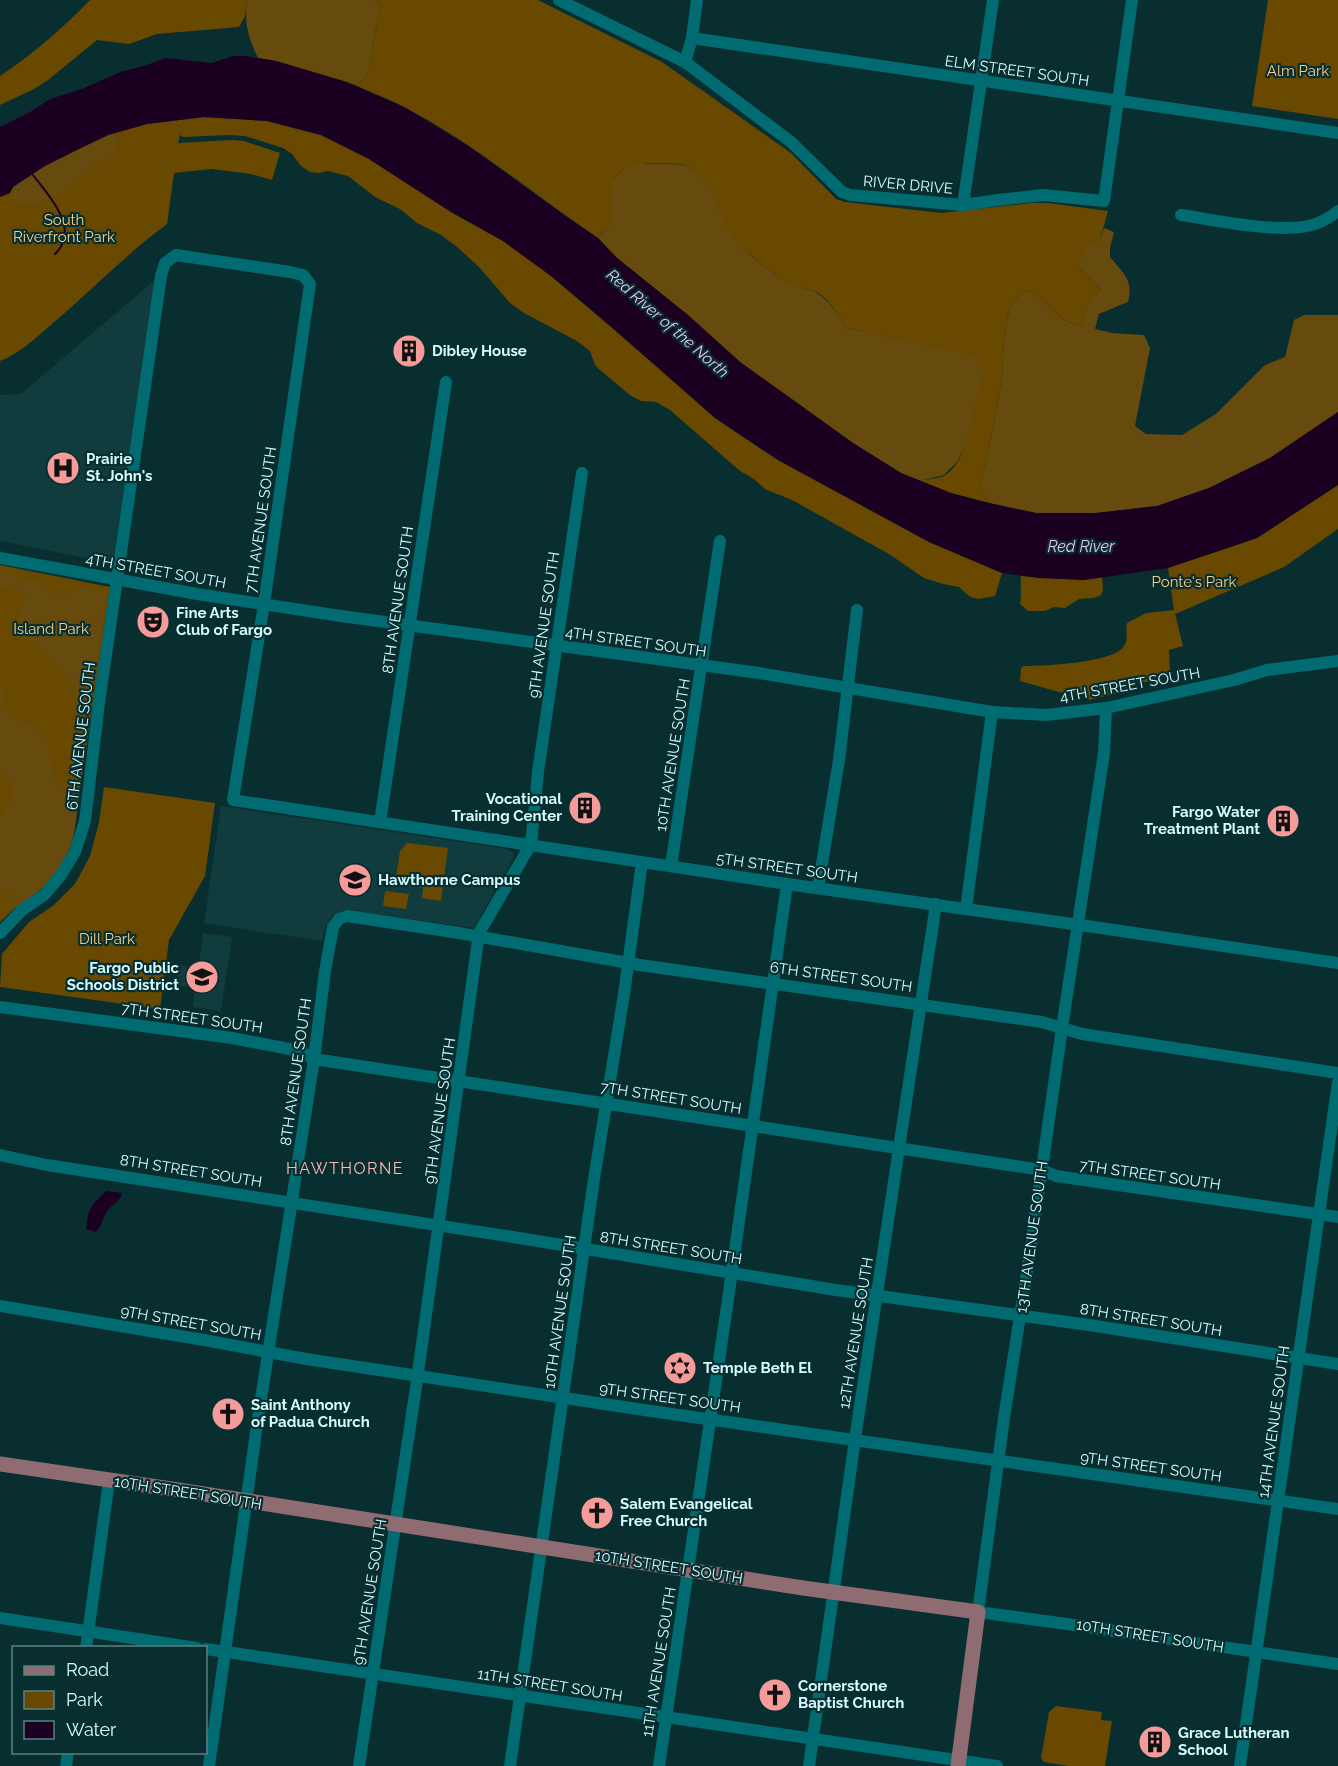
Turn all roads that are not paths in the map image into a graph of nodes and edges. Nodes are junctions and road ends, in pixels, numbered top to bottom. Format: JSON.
{"nodes":[{"id":1,"x":559,"y":0,"type":"edge"},
{"id":2,"x":697,"y":0,"type":"edge"},
{"id":3,"x":993,"y":0,"type":"edge"},
{"id":4,"x":1132,"y":0,"type":"edge"},
{"id":5,"x":692,"y":38,"type":"junction"},
{"id":6,"x":685,"y":62,"type":"junction"},
{"id":7,"x":981,"y":81,"type":"junction"},
{"id":8,"x":1117,"y":101,"type":"junction"},
{"id":9,"x":1338,"y":133,"type":"edge"},
{"id":10,"x":963,"y":206,"type":"junction"},
{"id":11,"x":1338,"y":211,"type":"edge"},
{"id":12,"x":1181,"y":215,"type":"dead end"},
{"id":13,"x":307,"y":280,"type":"joint"},
{"id":14,"x":446,"y":382,"type":"dead end"},
{"id":15,"x":582,"y":473,"type":"dead end"},
{"id":16,"x":720,"y":542,"type":"dead end"},
{"id":17,"x":0,"y":558,"type":"edge"},
{"id":18,"x":118,"y":579,"type":"junction"},
{"id":19,"x":264,"y":604,"type":"junction"},
{"id":20,"x":857,"y":610,"type":"dead end"},
{"id":21,"x":410,"y":626,"type":"junction"},
{"id":22,"x":557,"y":646,"type":"junction"},
{"id":23,"x":1338,"y":661,"type":"edge"},
{"id":24,"x":702,"y":666,"type":"junction"},
{"id":25,"x":848,"y":688,"type":"junction"},
{"id":26,"x":1106,"y":708,"type":"junction"},
{"id":27,"x":992,"y":712,"type":"junction"},
{"id":28,"x":233,"y":800,"type":"joint"},
{"id":29,"x":380,"y":822,"type":"junction"},
{"id":30,"x":531,"y":844,"type":"junction"},
{"id":31,"x":642,"y":862,"type":"junction"},
{"id":32,"x":671,"y":866,"type":"junction"},
{"id":33,"x":787,"y":884,"type":"junction"},
{"id":34,"x":818,"y":888,"type":"junction"},
{"id":35,"x":1083,"y":895,"type":"junction"},
{"id":36,"x":936,"y":904,"type":"junction"},
{"id":37,"x":966,"y":909,"type":"junction"},
{"id":38,"x":339,"y":919,"type":"joint"},
{"id":39,"x":1078,"y":924,"type":"junction"},
{"id":40,"x":0,"y":933,"type":"edge"},
{"id":41,"x":1155,"y":935,"type":"junction"},
{"id":42,"x":478,"y":936,"type":"junction"},
{"id":43,"x":629,"y":963,"type":"junction"},
{"id":44,"x":1338,"y":963,"type":"edge"},
{"id":45,"x":773,"y":983,"type":"junction"},
{"id":46,"x":920,"y":1004,"type":"junction"},
{"id":47,"x":0,"y":1006,"type":"edge"},
{"id":48,"x":1062,"y":1028,"type":"junction"},
{"id":49,"x":314,"y":1059,"type":"junction"},
{"id":50,"x":1338,"y":1073,"type":"edge"},
{"id":51,"x":459,"y":1080,"type":"junction"},
{"id":52,"x":1338,"y":1082,"type":"edge"},
{"id":53,"x":606,"y":1103,"type":"junction"},
{"id":54,"x":752,"y":1126,"type":"junction"},
{"id":55,"x":899,"y":1148,"type":"junction"},
{"id":56,"x":0,"y":1155,"type":"edge"},
{"id":57,"x":1042,"y":1170,"type":"junction"},
{"id":58,"x":291,"y":1202,"type":"junction"},
{"id":59,"x":1319,"y":1215,"type":"junction"},
{"id":60,"x":1338,"y":1217,"type":"edge"},
{"id":61,"x":439,"y":1225,"type":"junction"},
{"id":62,"x":584,"y":1248,"type":"junction"},
{"id":63,"x":732,"y":1273,"type":"junction"},
{"id":64,"x":877,"y":1296,"type":"junction"},
{"id":65,"x":0,"y":1306,"type":"edge"},
{"id":66,"x":1021,"y":1316,"type":"junction"},
{"id":67,"x":268,"y":1351,"type":"junction"},
{"id":68,"x":1298,"y":1358,"type":"junction"},
{"id":69,"x":1338,"y":1364,"type":"edge"},
{"id":70,"x":417,"y":1375,"type":"junction"},
{"id":71,"x":563,"y":1397,"type":"junction"},
{"id":72,"x":711,"y":1419,"type":"junction"},
{"id":73,"x":855,"y":1439,"type":"junction"},
{"id":74,"x":998,"y":1460,"type":"junction"},
{"id":75,"x":0,"y":1464,"type":"edge"},
{"id":76,"x":109,"y":1480,"type":"junction"},
{"id":77,"x":246,"y":1501,"type":"junction"},
{"id":78,"x":1278,"y":1501,"type":"junction"},
{"id":79,"x":1338,"y":1509,"type":"edge"},
{"id":80,"x":396,"y":1525,"type":"junction"},
{"id":81,"x":542,"y":1548,"type":"junction"},
{"id":82,"x":688,"y":1570,"type":"junction"},
{"id":83,"x":834,"y":1593,"type":"junction"},
{"id":84,"x":978,"y":1612,"type":"junction"},
{"id":85,"x":0,"y":1618,"type":"edge"},
{"id":86,"x":89,"y":1631,"type":"junction"},
{"id":87,"x":87,"y":1646,"type":"edge"},
{"id":88,"x":190,"y":1646,"type":"edge"},
{"id":89,"x":207,"y":1649,"type":"edge"},
{"id":90,"x":225,"y":1651,"type":"junction"},
{"id":91,"x":1257,"y":1653,"type":"junction"},
{"id":92,"x":1338,"y":1664,"type":"edge"},
{"id":93,"x":373,"y":1673,"type":"junction"},
{"id":94,"x":520,"y":1694,"type":"junction"},
{"id":95,"x":666,"y":1718,"type":"junction"},
{"id":96,"x":813,"y":1739,"type":"junction"},
{"id":97,"x":958,"y":1763,"type":"edge"},
{"id":98,"x":209,"y":1766,"type":"edge"},
{"id":99,"x":359,"y":1766,"type":"edge"},
{"id":100,"x":510,"y":1766,"type":"edge"},
{"id":101,"x":659,"y":1766,"type":"edge"},
{"id":102,"x":809,"y":1766,"type":"edge"},
{"id":103,"x":997,"y":1766,"type":"edge"},
{"id":104,"x":1240,"y":1766,"type":"edge"}],
"edges":[{"from":1,"to":6,"type":"street"},
{"from":2,"to":5,"type":"street"},
{"from":3,"to":7,"type":"street"},
{"from":4,"to":8,"type":"street"},
{"from":5,"to":6,"type":"street"},
{"from":5,"to":7,"type":"street","name":"ELM STREET SOUTH"},
{"from":6,"to":10,"type":"street","name":"RIVER DRIVE"},
{"from":7,"to":8,"type":"street","name":"ELM STREET SOUTH"},
{"from":7,"to":10,"type":"street"},
{"from":8,"to":9,"type":"street","name":"ELM STREET SOUTH"},
{"from":8,"to":10,"type":"street","name":"RIVER DRIVE"},
{"from":11,"to":12,"type":"street"},
{"from":13,"to":18,"type":"street","name":"6TH AVENUE SOUTH"},
{"from":13,"to":19,"type":"street","name":"7TH AVENUE SOUTH"},
{"from":14,"to":21,"type":"street","name":"8TH AVENUE SOUTH"},
{"from":15,"to":22,"type":"street","name":"9TH AVENUE SOUTH"},
{"from":16,"to":24,"type":"street","name":"10TH AVENUE SOUTH"},
{"from":17,"to":18,"type":"street","name":"4TH STREET SOUTH"},
{"from":18,"to":19,"type":"street","name":"4TH STREET SOUTH"},
{"from":18,"to":40,"type":"street","name":"6TH AVENUE SOUTH"},
{"from":19,"to":21,"type":"street","name":"4TH STREET SOUTH"},
{"from":19,"to":28,"type":"street","name":"7TH AVENUE SOUTH"},
{"from":20,"to":25,"type":"street"},
{"from":21,"to":22,"type":"street","name":"4TH STREET SOUTH"},
{"from":21,"to":29,"type":"street","name":"8TH AVENUE SOUTH"},
{"from":22,"to":24,"type":"street","name":"4TH STREET SOUTH"},
{"from":22,"to":30,"type":"street","name":"9TH AVENUE SOUTH"},
{"from":23,"to":26,"type":"street","name":"4TH STREET SOUTH"},
{"from":24,"to":25,"type":"street","name":"4TH STREET SOUTH"},
{"from":24,"to":32,"type":"street","name":"10TH AVENUE SOUTH"},
{"from":25,"to":27,"type":"street","name":"4TH STREET SOUTH"},
{"from":25,"to":34,"type":"street"},
{"from":26,"to":27,"type":"street","name":"4TH STREET SOUTH"},
{"from":26,"to":35,"type":"street","name":"13TH AVENUE SOUTH"},
{"from":27,"to":37,"type":"street"},
{"from":28,"to":29,"type":"street","name":"5TH STREET SOUTH"},
{"from":29,"to":30,"type":"street","name":"5TH STREET SOUTH"},
{"from":30,"to":31,"type":"street","name":"5TH STREET SOUTH"},
{"from":30,"to":42,"type":"street","name":"9TH AVENUE SOUTH"},
{"from":31,"to":32,"type":"street","name":"5TH STREET SOUTH"},
{"from":31,"to":43,"type":"street","name":"10TH AVENUE SOUTH"},
{"from":32,"to":33,"type":"street","name":"5TH STREET SOUTH"},
{"from":33,"to":34,"type":"street","name":"5TH STREET SOUTH"},
{"from":33,"to":45,"type":"street","name":"11TH AVENUE SOUTH"},
{"from":34,"to":36,"type":"street","name":"5TH STREET SOUTH"},
{"from":35,"to":39,"type":"street","name":"13TH AVENUE SOUTH"},
{"from":35,"to":41,"type":"street"},
{"from":36,"to":37,"type":"street","name":"5TH STREET SOUTH"},
{"from":36,"to":46,"type":"street","name":"12TH AVENUE SOUTH"},
{"from":37,"to":39,"type":"street","name":"5TH STREET SOUTH"},
{"from":38,"to":42,"type":"street","name":"6TH STREET SOUTH"},
{"from":38,"to":49,"type":"street","name":"8TH AVENUE SOUTH"},
{"from":39,"to":41,"type":"street","name":"5TH STREET SOUTH"},
{"from":39,"to":48,"type":"street","name":"13TH AVENUE SOUTH"},
{"from":41,"to":44,"type":"street","name":"5TH STREET SOUTH"},
{"from":42,"to":43,"type":"street","name":"6TH STREET SOUTH"},
{"from":42,"to":51,"type":"street","name":"9TH AVENUE SOUTH"},
{"from":43,"to":45,"type":"street","name":"6TH STREET SOUTH"},
{"from":43,"to":53,"type":"street","name":"10TH AVENUE SOUTH"},
{"from":45,"to":46,"type":"street","name":"6TH STREET SOUTH"},
{"from":45,"to":54,"type":"street","name":"11TH AVENUE SOUTH"},
{"from":46,"to":48,"type":"street","name":"6TH STREET SOUTH"},
{"from":46,"to":55,"type":"street","name":"12TH AVENUE SOUTH"},
{"from":47,"to":49,"type":"street","name":"7TH STREET SOUTH"},
{"from":48,"to":50,"type":"street","name":"6TH STREET SOUTH"},
{"from":48,"to":57,"type":"street","name":"13TH AVENUE SOUTH"},
{"from":49,"to":51,"type":"street","name":"7TH STREET SOUTH"},
{"from":49,"to":58,"type":"street","name":"8TH AVENUE SOUTH"},
{"from":51,"to":53,"type":"street","name":"7TH STREET SOUTH"},
{"from":51,"to":61,"type":"street","name":"9TH AVENUE SOUTH"},
{"from":52,"to":59,"type":"street","name":"14TH AVENUE SOUTH"},
{"from":53,"to":54,"type":"street","name":"7TH STREET SOUTH"},
{"from":53,"to":62,"type":"street","name":"10TH AVENUE SOUTH"},
{"from":54,"to":55,"type":"street","name":"7TH STREET SOUTH"},
{"from":54,"to":63,"type":"street","name":"11TH AVENUE SOUTH"},
{"from":55,"to":57,"type":"street","name":"7TH STREET SOUTH"},
{"from":55,"to":64,"type":"street","name":"12TH AVENUE SOUTH"},
{"from":56,"to":58,"type":"street","name":"8TH STREET SOUTH"},
{"from":57,"to":59,"type":"street","name":"7TH STREET SOUTH"},
{"from":57,"to":66,"type":"street","name":"13TH AVENUE SOUTH"},
{"from":58,"to":61,"type":"street","name":"8TH STREET SOUTH"},
{"from":58,"to":67,"type":"street","name":"8TH AVENUE SOUTH"},
{"from":59,"to":60,"type":"street","name":"7TH STREET SOUTH"},
{"from":59,"to":68,"type":"street","name":"14TH AVENUE SOUTH"},
{"from":61,"to":62,"type":"street","name":"8TH STREET SOUTH"},
{"from":61,"to":70,"type":"street","name":"9TH AVENUE SOUTH"},
{"from":62,"to":63,"type":"street","name":"8TH STREET SOUTH"},
{"from":62,"to":71,"type":"street","name":"10TH AVENUE SOUTH"},
{"from":63,"to":64,"type":"street","name":"8TH STREET SOUTH"},
{"from":63,"to":72,"type":"street","name":"11TH AVENUE SOUTH"},
{"from":64,"to":66,"type":"street","name":"8TH STREET SOUTH"},
{"from":64,"to":73,"type":"street","name":"12TH AVENUE SOUTH"},
{"from":65,"to":67,"type":"street","name":"9TH STREET SOUTH"},
{"from":66,"to":68,"type":"street","name":"8TH STREET SOUTH"},
{"from":66,"to":74,"type":"street","name":"13TH AVENUE SOUTH"},
{"from":67,"to":70,"type":"street","name":"9TH STREET SOUTH"},
{"from":67,"to":77,"type":"street","name":"8TH AVENUE SOUTH"},
{"from":68,"to":69,"type":"street","name":"8TH STREET SOUTH"},
{"from":68,"to":78,"type":"street","name":"14TH AVENUE SOUTH"},
{"from":70,"to":71,"type":"street","name":"9TH STREET SOUTH"},
{"from":70,"to":80,"type":"street","name":"9TH AVENUE SOUTH"},
{"from":71,"to":72,"type":"street","name":"9TH STREET SOUTH"},
{"from":71,"to":81,"type":"street","name":"10TH AVENUE SOUTH"},
{"from":72,"to":73,"type":"street","name":"9TH STREET SOUTH"},
{"from":72,"to":82,"type":"street","name":"11TH AVENUE SOUTH"},
{"from":73,"to":74,"type":"street","name":"9TH STREET SOUTH"},
{"from":73,"to":83,"type":"street","name":"12TH AVENUE SOUTH"},
{"from":74,"to":78,"type":"street","name":"9TH STREET SOUTH"},
{"from":74,"to":84,"type":"street","name":"13TH AVENUE SOUTH"},
{"from":75,"to":76,"type":"main road","name":"10TH STREET SOUTH"},
{"from":76,"to":77,"type":"main road","name":"10TH STREET SOUTH"},
{"from":76,"to":86,"type":"street"},
{"from":77,"to":80,"type":"main road","name":"10TH STREET SOUTH"},
{"from":77,"to":90,"type":"street","name":"8TH AVENUE SOUTH"},
{"from":78,"to":79,"type":"street","name":"9TH STREET SOUTH"},
{"from":78,"to":91,"type":"street","name":"14TH AVENUE SOUTH"},
{"from":80,"to":81,"type":"main road","name":"10TH STREET SOUTH"},
{"from":80,"to":93,"type":"street","name":"9TH AVENUE SOUTH"},
{"from":81,"to":82,"type":"main road","name":"10TH STREET SOUTH"},
{"from":81,"to":94,"type":"street","name":"10TH AVENUE SOUTH"},
{"from":82,"to":83,"type":"main road","name":"10TH STREET SOUTH"},
{"from":82,"to":95,"type":"street","name":"11TH AVENUE SOUTH"},
{"from":83,"to":84,"type":"main road","name":"10TH STREET SOUTH"},
{"from":83,"to":96,"type":"street","name":"12TH AVENUE SOUTH"},
{"from":84,"to":91,"type":"street","name":"10TH STREET SOUTH"},
{"from":84,"to":97,"type":"main road","name":"13TH AVENUE SOUTH"},
{"from":85,"to":86,"type":"street"},
{"from":86,"to":87,"type":"street"},
{"from":86,"to":88,"type":"street"},
{"from":89,"to":90,"type":"street","name":"11TH STREET SOUTH"},
{"from":90,"to":93,"type":"street","name":"11TH STREET SOUTH"},
{"from":90,"to":98,"type":"street","name":"8TH AVENUE SOUTH"},
{"from":91,"to":92,"type":"street","name":"10TH STREET SOUTH"},
{"from":91,"to":104,"type":"street","name":"14TH AVENUE SOUTH"},
{"from":93,"to":94,"type":"street","name":"11TH STREET SOUTH"},
{"from":93,"to":99,"type":"street","name":"9TH AVENUE SOUTH"},
{"from":94,"to":95,"type":"street","name":"11TH STREET SOUTH"},
{"from":94,"to":100,"type":"street","name":"10TH AVENUE SOUTH"},
{"from":95,"to":96,"type":"street","name":"11TH STREET SOUTH"},
{"from":95,"to":101,"type":"street","name":"11TH AVENUE SOUTH"},
{"from":96,"to":97,"type":"street","name":"11TH STREET SOUTH"},
{"from":96,"to":102,"type":"street","name":"12TH AVENUE SOUTH"},
{"from":97,"to":103,"type":"street","name":"11TH STREET SOUTH"}]}
